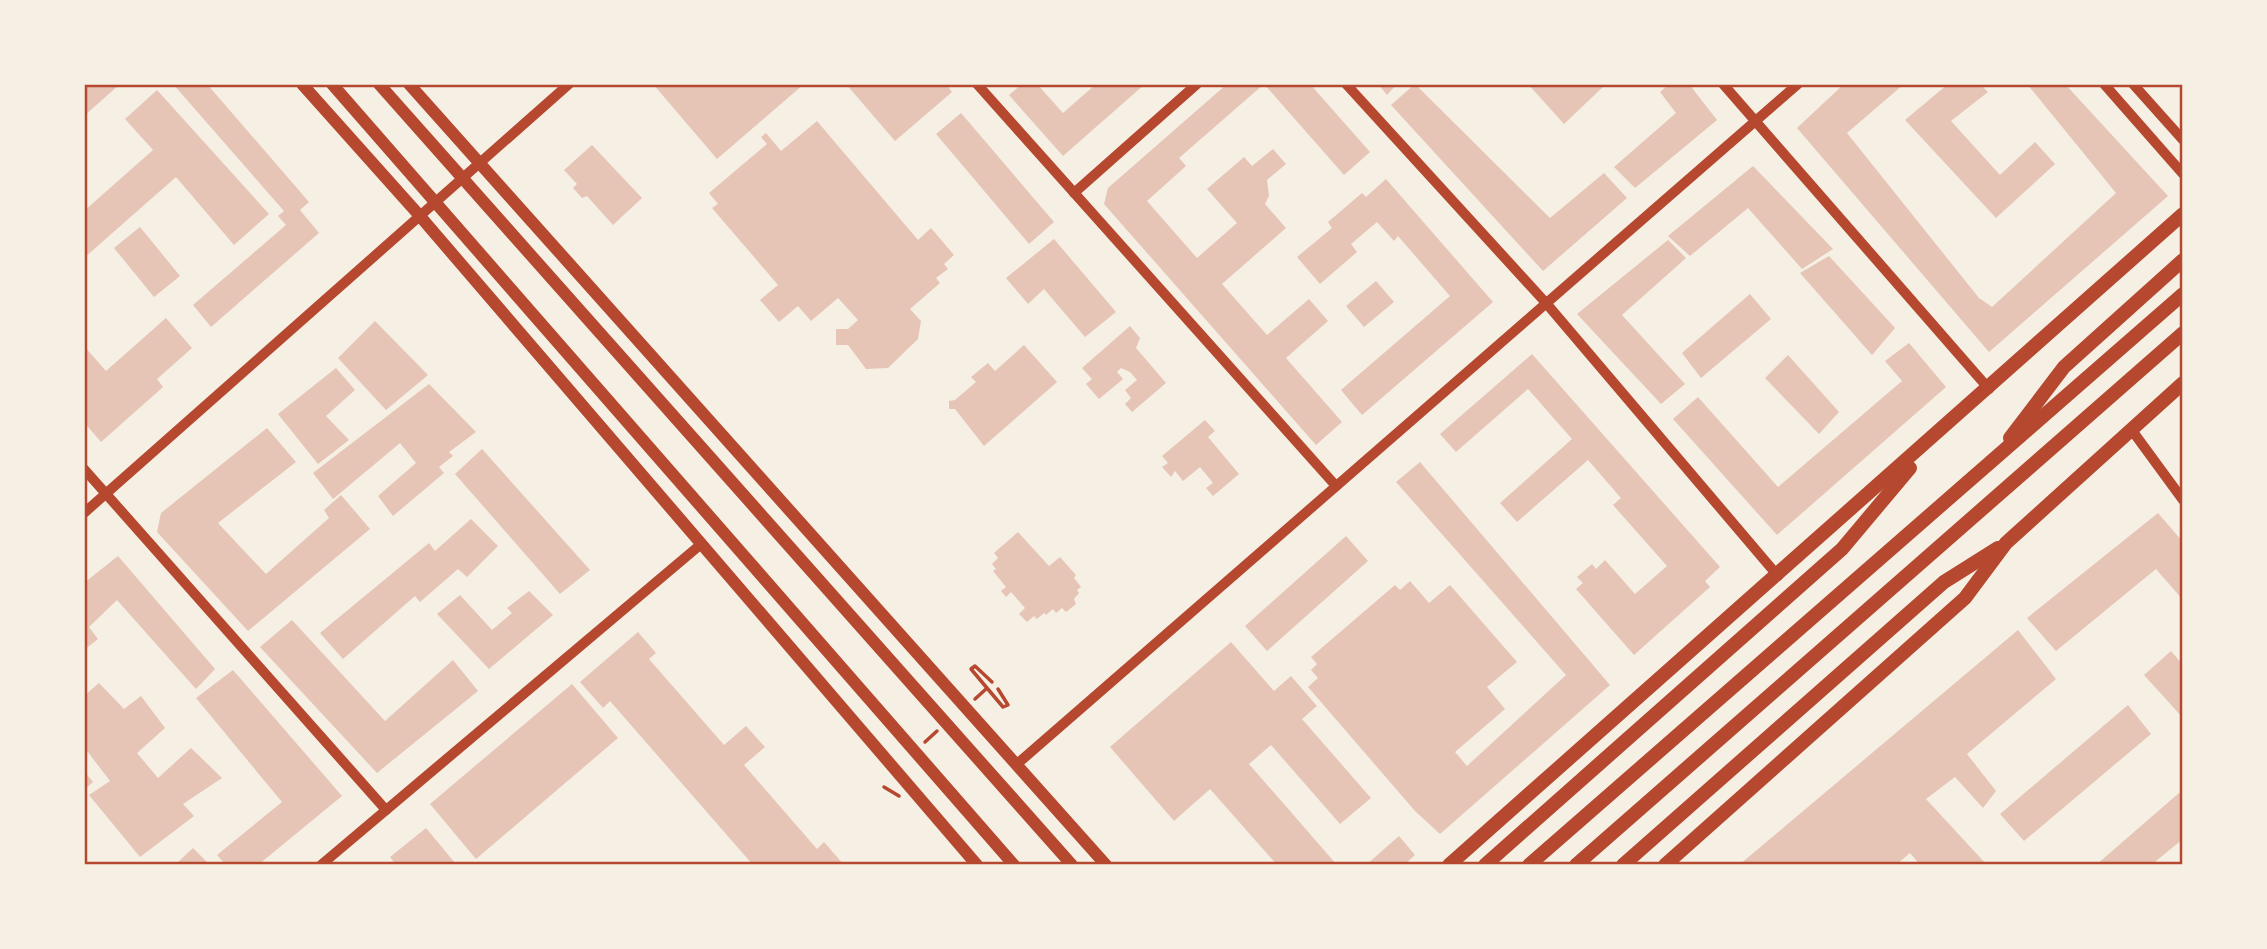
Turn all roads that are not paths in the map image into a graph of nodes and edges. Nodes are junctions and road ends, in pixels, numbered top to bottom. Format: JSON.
{"nodes":[{"id":1,"x":302,"y":84,"type":"edge"},
{"id":2,"x":332,"y":84,"type":"edge"},
{"id":3,"x":379,"y":84,"type":"edge"},
{"id":4,"x":409,"y":84,"type":"edge"},
{"id":5,"x":569,"y":84,"type":"edge"},
{"id":6,"x":977,"y":84,"type":"edge"},
{"id":7,"x":1197,"y":84,"type":"edge"},
{"id":8,"x":1346,"y":84,"type":"edge"},
{"id":9,"x":1723,"y":84,"type":"edge"},
{"id":10,"x":1798,"y":84,"type":"edge"},
{"id":11,"x":2104,"y":84,"type":"edge"},
{"id":12,"x":2133,"y":84,"type":"edge"},
{"id":13,"x":1755,"y":121,"type":"junction"},
{"id":14,"x":2183,"y":140,"type":"edge"},
{"id":15,"x":480,"y":163,"type":"junction"},
{"id":16,"x":2183,"y":174,"type":"edge"},
{"id":17,"x":461,"y":177,"type":"junction"},
{"id":18,"x":1074,"y":193,"type":"junction"},
{"id":19,"x":434,"y":202,"type":"junction"},
{"id":20,"x":419,"y":215,"type":"junction"},
{"id":21,"x":2183,"y":215,"type":"edge"},
{"id":22,"x":2183,"y":260,"type":"edge"},
{"id":23,"x":2183,"y":294,"type":"edge"},
{"id":24,"x":1546,"y":303,"type":"junction"},
{"id":25,"x":2183,"y":333,"type":"edge"},
{"id":26,"x":2183,"y":383,"type":"edge"},
{"id":27,"x":1989,"y":389,"type":"junction"},
{"id":28,"x":2131,"y":429,"type":"junction"},
{"id":29,"x":1939,"y":432,"type":"junction"},
{"id":30,"x":1990,"y":464,"type":"junction"},
{"id":31,"x":84,"y":468,"type":"edge"},
{"id":32,"x":1336,"y":486,"type":"junction"},
{"id":33,"x":106,"y":494,"type":"junction"},
{"id":34,"x":2183,"y":499,"type":"edge"},
{"id":35,"x":84,"y":513,"type":"edge"},
{"id":36,"x":2006,"y":543,"type":"junction"},
{"id":37,"x":700,"y":545,"type":"junction"},
{"id":38,"x":1778,"y":576,"type":"junction"},
{"id":39,"x":1016,"y":765,"type":"junction"},
{"id":40,"x":386,"y":810,"type":"junction"},
{"id":41,"x":1668,"y":864,"type":"edge"},
{"id":42,"x":321,"y":865,"type":"edge"},
{"id":43,"x":977,"y":865,"type":"edge"},
{"id":44,"x":1014,"y":865,"type":"edge"},
{"id":45,"x":1072,"y":865,"type":"edge"},
{"id":46,"x":1106,"y":865,"type":"edge"},
{"id":47,"x":1449,"y":865,"type":"edge"},
{"id":48,"x":1485,"y":865,"type":"edge"},
{"id":49,"x":1529,"y":865,"type":"edge"},
{"id":50,"x":1576,"y":865,"type":"edge"},
{"id":51,"x":1623,"y":865,"type":"edge"}],
"edges":[{"from":1,"to":20,"type":"main road"},
{"from":2,"to":19,"type":"main road"},
{"from":3,"to":17,"type":"main road"},
{"from":4,"to":15,"type":"main road"},
{"from":5,"to":15,"type":"main road"},
{"from":6,"to":18,"type":"street"},
{"from":7,"to":18,"type":"street"},
{"from":8,"to":24,"type":"street"},
{"from":9,"to":13,"type":"street"},
{"from":10,"to":13,"type":"street"},
{"from":11,"to":16,"type":"main road"},
{"from":12,"to":14,"type":"main road"},
{"from":13,"to":24,"type":"street"},
{"from":13,"to":27,"type":"street"},
{"from":15,"to":17,"type":"main road"},
{"from":15,"to":39,"type":"main road"},
{"from":17,"to":19,"type":"main road"},
{"from":17,"to":45,"type":"main road"},
{"from":18,"to":32,"type":"street"},
{"from":19,"to":20,"type":"main road"},
{"from":19,"to":44,"type":"main road"},
{"from":20,"to":33,"type":"main road"},
{"from":20,"to":37,"type":"main road"},
{"from":21,"to":27,"type":"highway"},
{"from":22,"to":30,"type":"highway"},
{"from":23,"to":30,"type":"highway"},
{"from":24,"to":32,"type":"street"},
{"from":24,"to":38,"type":"street"},
{"from":25,"to":50,"type":"highway"},
{"from":26,"to":28,"type":"highway"},
{"from":27,"to":29,"type":"highway"},
{"from":28,"to":34,"type":"street"},
{"from":28,"to":36,"type":"highway"},
{"from":29,"to":38,"type":"highway"},
{"from":29,"to":48,"type":"highway"},
{"from":30,"to":49,"type":"highway"},
{"from":31,"to":33,"type":"street"},
{"from":32,"to":39,"type":"street"},
{"from":33,"to":35,"type":"main road"},
{"from":33,"to":40,"type":"street"},
{"from":36,"to":41,"type":"highway"},
{"from":36,"to":51,"type":"highway"},
{"from":37,"to":40,"type":"street"},
{"from":37,"to":43,"type":"main road"},
{"from":38,"to":47,"type":"highway"},
{"from":39,"to":46,"type":"main road"},
{"from":40,"to":42,"type":"street"}]}
